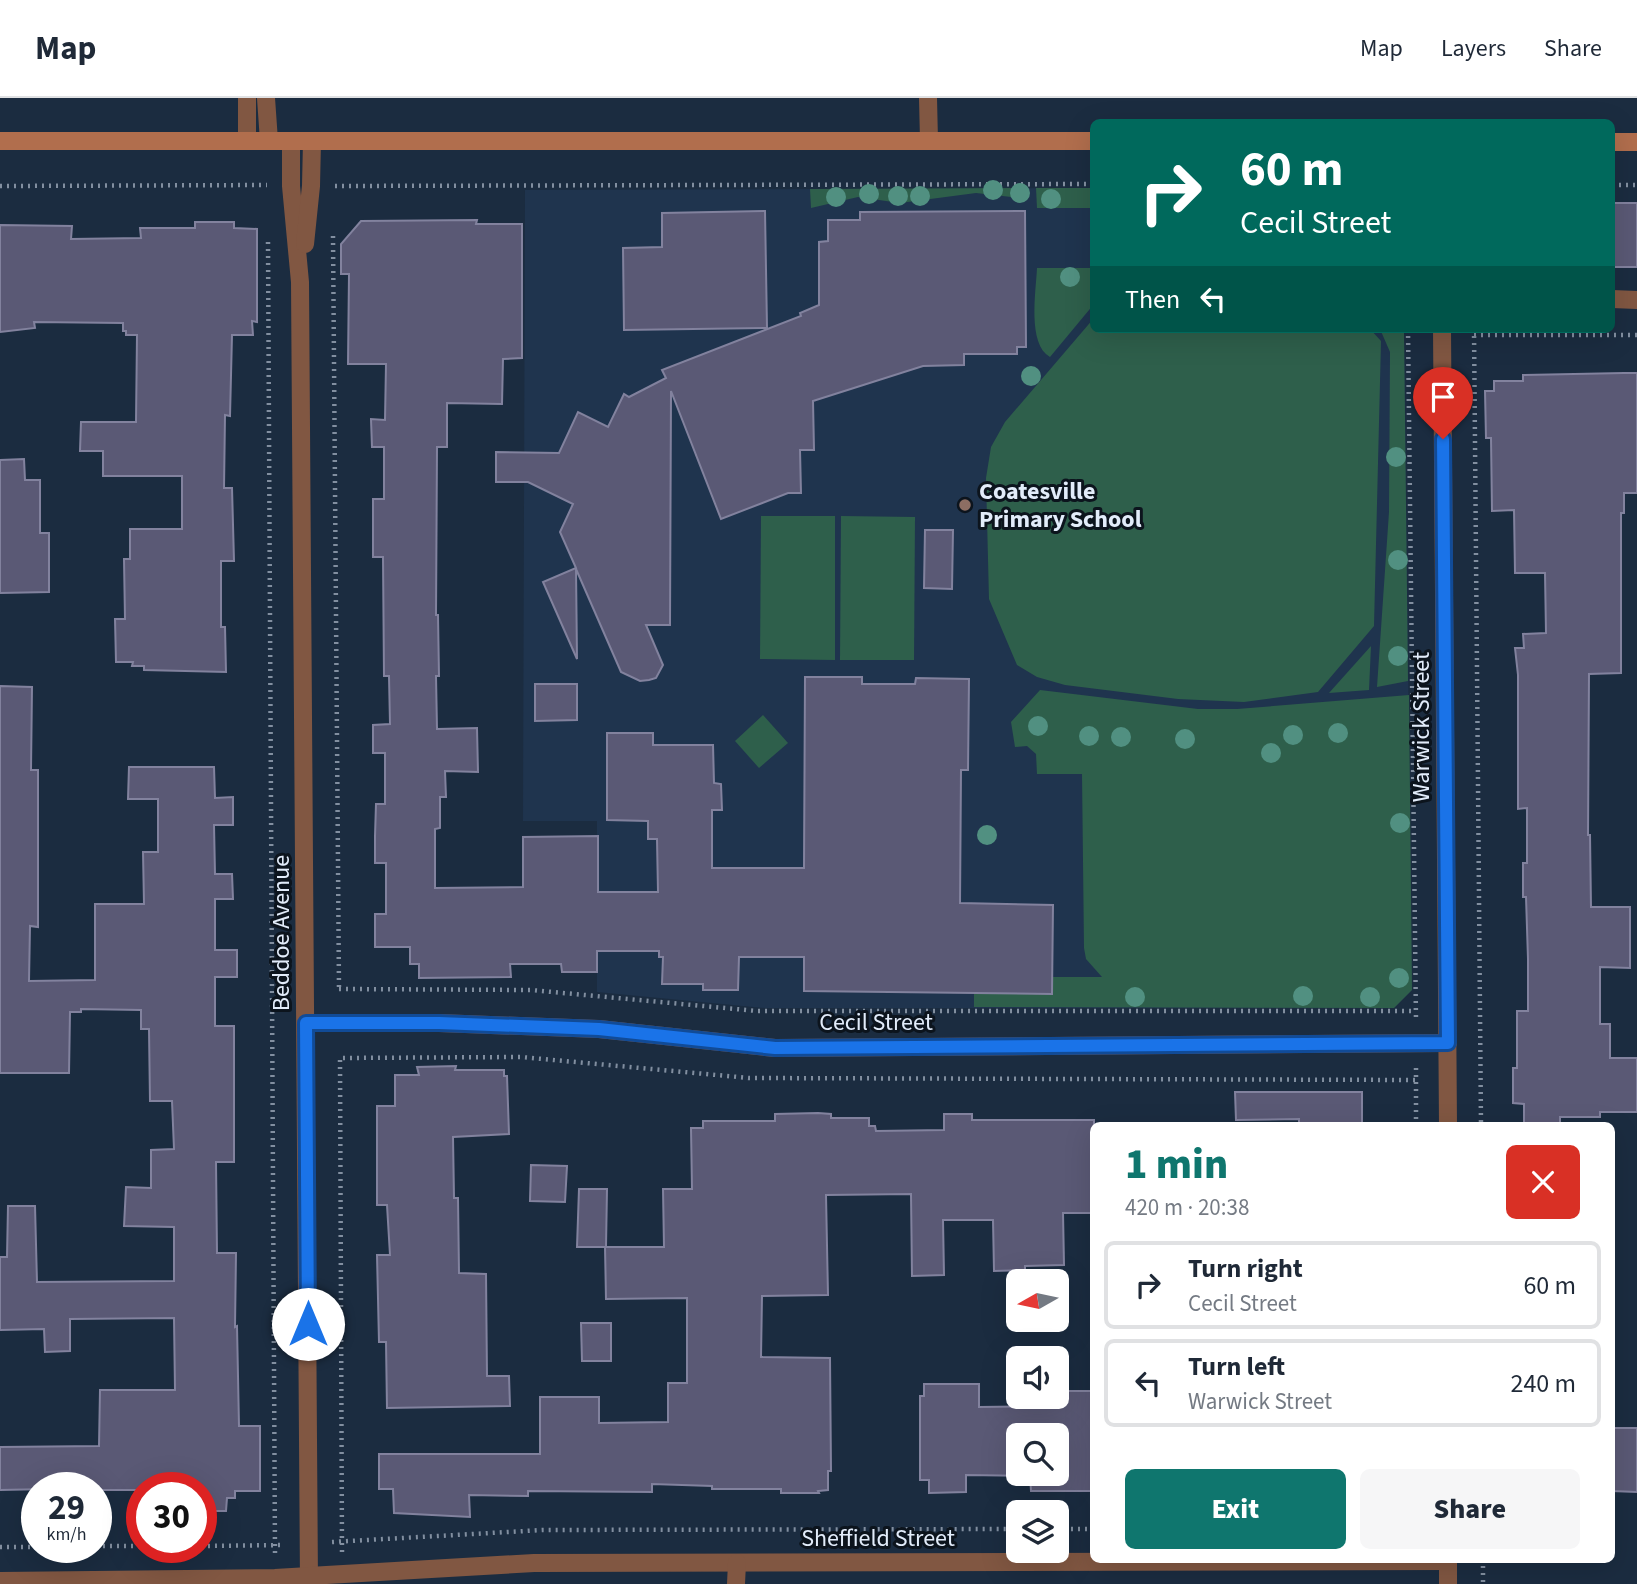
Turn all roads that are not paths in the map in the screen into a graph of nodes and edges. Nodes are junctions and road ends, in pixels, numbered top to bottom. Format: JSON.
{"nodes":[{"id":1,"x":247,"y":98,"type":"edge"},
{"id":2,"x":266,"y":98,"type":"edge"},
{"id":3,"x":928,"y":98,"type":"edge"},
{"id":4,"x":929,"y":140,"type":"junction"},
{"id":5,"x":247,"y":141,"type":"junction"},
{"id":6,"x":269,"y":141,"type":"junction"},
{"id":7,"x":291,"y":141,"type":"junction"},
{"id":8,"x":312,"y":141,"type":"junction"},
{"id":9,"x":1090,"y":141,"type":"edge"},
{"id":10,"x":0,"y":142,"type":"edge"},
{"id":11,"x":1615,"y":142,"type":"edge"},
{"id":12,"x":1637,"y":142,"type":"edge"},
{"id":13,"x":300,"y":282,"type":"junction"},
{"id":14,"x":1615,"y":299,"type":"edge"},
{"id":15,"x":1637,"y":300,"type":"edge"},
{"id":16,"x":1442,"y":333,"type":"edge"},
{"id":17,"x":306,"y":1023,"type":"junction"},
{"id":18,"x":1448,"y":1043,"type":"junction"},
{"id":19,"x":1448,"y":1122,"type":"edge"},
{"id":20,"x":1090,"y":1562,"type":"edge"},
{"id":21,"x":737,"y":1563,"type":"junction"},
{"id":22,"x":1448,"y":1563,"type":"edge"},
{"id":23,"x":309,"y":1580,"type":"edge"},
{"id":24,"x":0,"y":1581,"type":"edge"},
{"id":25,"x":736,"y":1584,"type":"edge"},
{"id":26,"x":1448,"y":1584,"type":"edge"}],
"edges":[{"from":1,"to":5,"type":"street"},
{"from":2,"to":6,"type":"street"},
{"from":3,"to":4,"type":"street"},
{"from":4,"to":8,"type":"street"},
{"from":4,"to":9,"type":"street"},
{"from":5,"to":6,"type":"street"},
{"from":5,"to":10,"type":"street"},
{"from":6,"to":7,"type":"street"},
{"from":7,"to":8,"type":"street"},
{"from":7,"to":13,"type":"street","name":"Beddoe Avenue"},
{"from":8,"to":13,"type":"street","name":"Beddoe Avenue"},
{"from":11,"to":12,"type":"street"},
{"from":13,"to":17,"type":"street","name":"Beddoe Avenue"},
{"from":14,"to":15,"type":"street"},
{"from":16,"to":18,"type":"street","name":"Warwick Street"},
{"from":17,"to":18,"type":"street","name":"Cecil Street"},
{"from":17,"to":23,"type":"street","name":"Beddoe Avenue"},
{"from":18,"to":19,"type":"street","name":"Warwick Street"},
{"from":20,"to":21,"type":"street","name":"Sheffield Street"},
{"from":21,"to":23,"type":"street","name":"Sheffield Street"},
{"from":21,"to":25,"type":"street"},
{"from":22,"to":26,"type":"street"},
{"from":23,"to":24,"type":"street","name":"Sheffield Street"}]}
